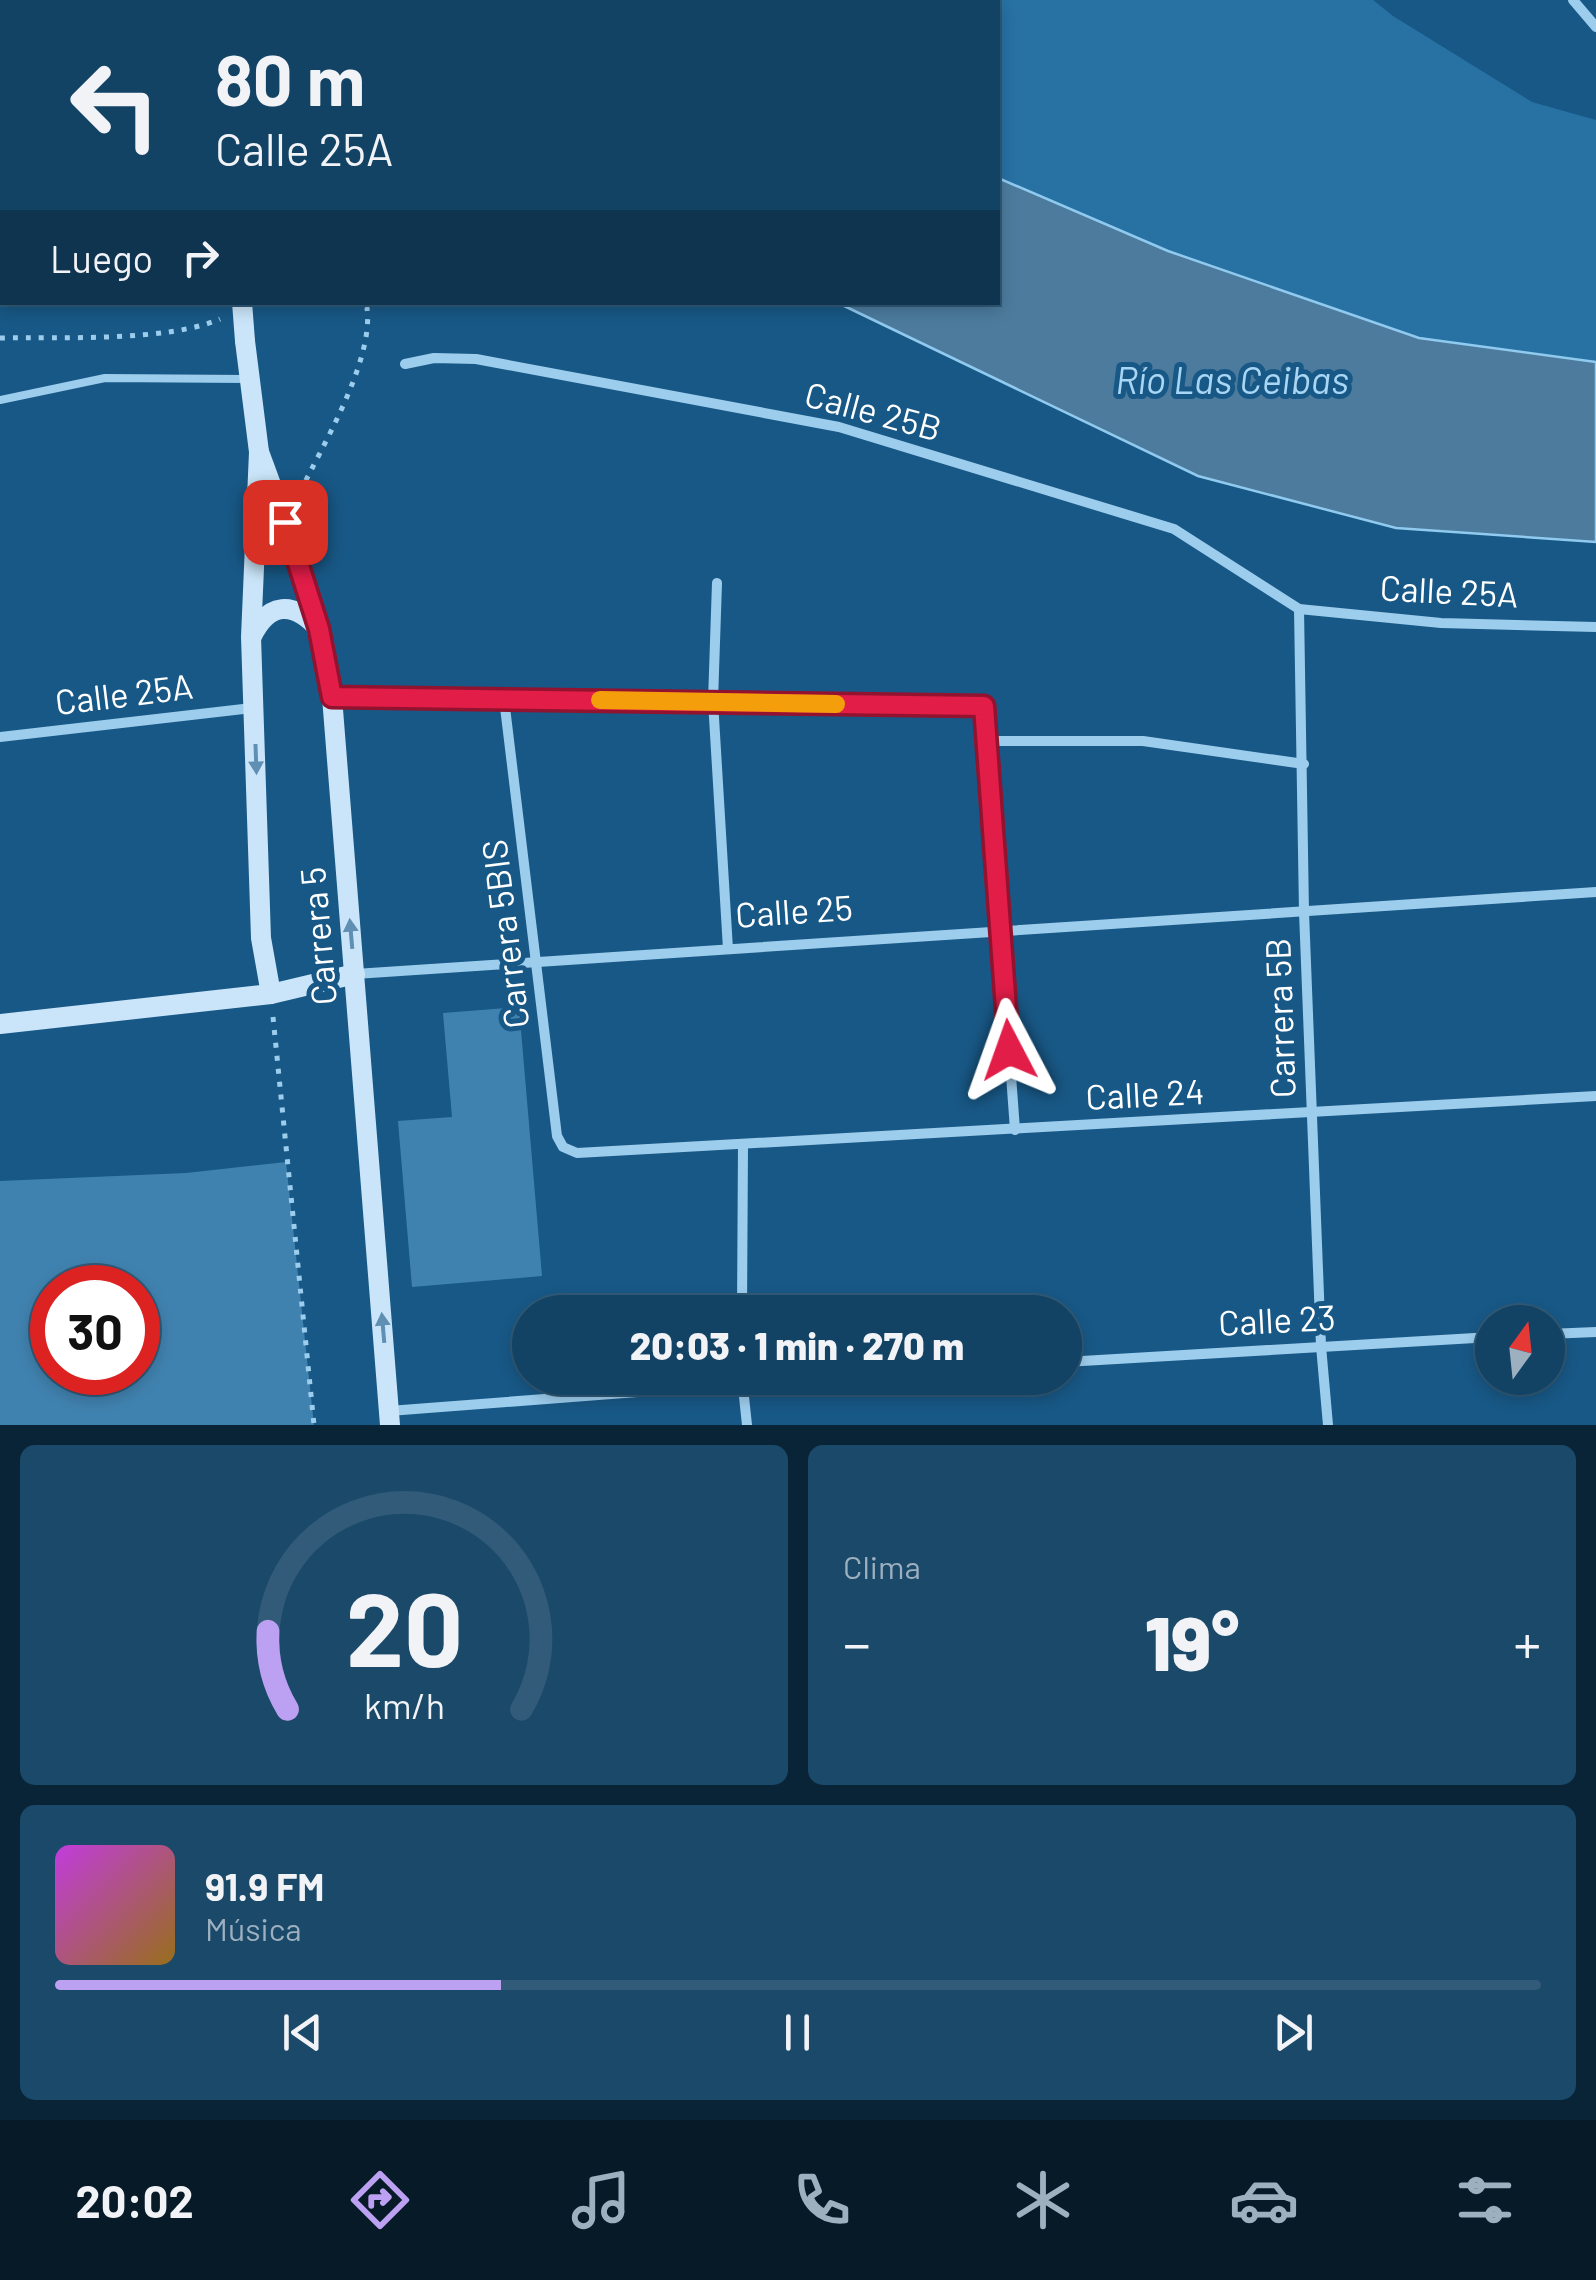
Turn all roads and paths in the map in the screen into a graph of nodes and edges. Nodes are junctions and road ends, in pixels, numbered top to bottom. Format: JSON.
{"nodes":[{"id":1,"x":1574,"y":0,"type":"edge"},
{"id":2,"x":1596,"y":27,"type":"edge"},
{"id":3,"x":242,"y":305,"type":"edge"},
{"id":4,"x":362,"y":305,"type":"edge"},
{"id":5,"x":223,"y":318,"type":"dead end"},
{"id":6,"x":0,"y":338,"type":"edge"},
{"id":7,"x":405,"y":364,"type":"dead end"},
{"id":8,"x":250,"y":379,"type":"junction"},
{"id":9,"x":0,"y":400,"type":"edge"},
{"id":10,"x":258,"y":452,"type":"junction"},
{"id":11,"x":285,"y":522,"type":"junction"},
{"id":12,"x":717,"y":582,"type":"dead end"},
{"id":13,"x":1299,"y":608,"type":"junction"},
{"id":14,"x":1596,"y":627,"type":"edge"},
{"id":15,"x":319,"y":629,"type":"junction"},
{"id":16,"x":251,"y":637,"type":"junction"},
{"id":17,"x":332,"y":697,"type":"junction"},
{"id":18,"x":504,"y":699,"type":"junction"},
{"id":19,"x":713,"y":701,"type":"junction"},
{"id":20,"x":254,"y":708,"type":"junction"},
{"id":21,"x":0,"y":737,"type":"edge"},
{"id":22,"x":987,"y":741,"type":"junction"},
{"id":23,"x":1304,"y":764,"type":"junction"},
{"id":24,"x":1596,"y":892,"type":"edge"},
{"id":25,"x":1304,"y":912,"type":"junction"},
{"id":26,"x":1000,"y":932,"type":"junction"},
{"id":27,"x":728,"y":949,"type":"junction"},
{"id":28,"x":538,"y":962,"type":"junction"},
{"id":29,"x":355,"y":974,"type":"junction"},
{"id":30,"x":271,"y":994,"type":"junction"},
{"id":31,"x":0,"y":1024,"type":"edge"},
{"id":32,"x":1596,"y":1096,"type":"edge"},
{"id":33,"x":1312,"y":1114,"type":"junction"},
{"id":34,"x":1015,"y":1130,"type":"junction"},
{"id":35,"x":742,"y":1144,"type":"junction"},
{"id":36,"x":577,"y":1153,"type":"joint"},
{"id":37,"x":742,"y":1295,"type":"edge"},
{"id":38,"x":1596,"y":1332,"type":"edge"},
{"id":39,"x":1565,"y":1333,"type":"edge"},
{"id":40,"x":1475,"y":1338,"type":"edge"},
{"id":41,"x":1321,"y":1346,"type":"junction"},
{"id":42,"x":1082,"y":1361,"type":"edge"},
{"id":43,"x":603,"y":1395,"type":"edge"},
{"id":44,"x":744,"y":1395,"type":"edge"},
{"id":45,"x":390,"y":1418,"type":"edge"},
{"id":46,"x":314,"y":1425,"type":"edge"},
{"id":47,"x":747,"y":1425,"type":"edge"},
{"id":48,"x":1328,"y":1425,"type":"edge"}],
"edges":[{"from":1,"to":2,"type":"street"},
{"from":3,"to":8,"type":"street","name":"Carrera 5","bridge":true},
{"from":4,"to":11,"type":"path"},
{"from":5,"to":6,"type":"path"},
{"from":7,"to":13,"type":"street","name":"Calle 25B"},
{"from":8,"to":9,"type":"lane"},
{"from":8,"to":10,"type":"street","name":"Carrera 5"},
{"from":10,"to":11,"type":"street","name":"Carrera 5"},
{"from":10,"to":16,"type":"street","name":"Carrera 5"},
{"from":11,"to":15,"type":"street","name":"Carrera 5"},
{"from":12,"to":19,"type":"street"},
{"from":13,"to":14,"type":"street","name":"Calle 25A"},
{"from":13,"to":23,"type":"street","name":"Carrera 5B"},
{"from":15,"to":16,"type":"street"},
{"from":15,"to":17,"type":"street","name":"Carrera 5"},
{"from":16,"to":20,"type":"street","name":"Carrera 5"},
{"from":17,"to":18,"type":"street"},
{"from":29,"to":17,"type":"street","name":"Carrera 5","one_way":true},
{"from":18,"to":19,"type":"street"},
{"from":18,"to":28,"type":"street","name":"Carrera 5BIS"},
{"from":19,"to":22,"type":"street"},
{"from":19,"to":27,"type":"street"},
{"from":20,"to":21,"type":"street","name":"Calle 25A"},
{"from":20,"to":30,"type":"street","name":"Carrera 5","one_way":true},
{"from":22,"to":23,"type":"street"},
{"from":22,"to":26,"type":"street"},
{"from":23,"to":25,"type":"street","name":"Carrera 5B"},
{"from":24,"to":25,"type":"street","name":"Calle 25"},
{"from":25,"to":26,"type":"street","name":"Calle 25"},
{"from":25,"to":33,"type":"street","name":"Carrera 5B"},
{"from":26,"to":27,"type":"street","name":"Calle 25"},
{"from":26,"to":34,"type":"street"},
{"from":27,"to":28,"type":"street","name":"Calle 25"},
{"from":28,"to":29,"type":"street","name":"Calle 25"},
{"from":28,"to":36,"type":"street","name":"Carrera 5BIS"},
{"from":29,"to":30,"type":"street","name":"Calle 25"},
{"from":45,"to":29,"type":"street","name":"Carrera 5","one_way":true},
{"from":30,"to":31,"type":"street","name":"Calle 25"},
{"from":30,"to":46,"type":"path","name":"Carrera 5"},
{"from":32,"to":33,"type":"street","name":"Calle 24"},
{"from":33,"to":34,"type":"street","name":"Calle 24"},
{"from":33,"to":41,"type":"street","name":"Carrera 5B"},
{"from":34,"to":35,"type":"street","name":"Calle 24"},
{"from":35,"to":36,"type":"street","name":"Calle 24"},
{"from":35,"to":37,"type":"street"},
{"from":38,"to":39,"type":"street"},
{"from":40,"to":41,"type":"street","name":"Calle 23"},
{"from":41,"to":42,"type":"street","name":"Calle 23"},
{"from":41,"to":48,"type":"street","name":"Carrera 5B"},
{"from":43,"to":45,"type":"street"},
{"from":44,"to":47,"type":"street"}]}
